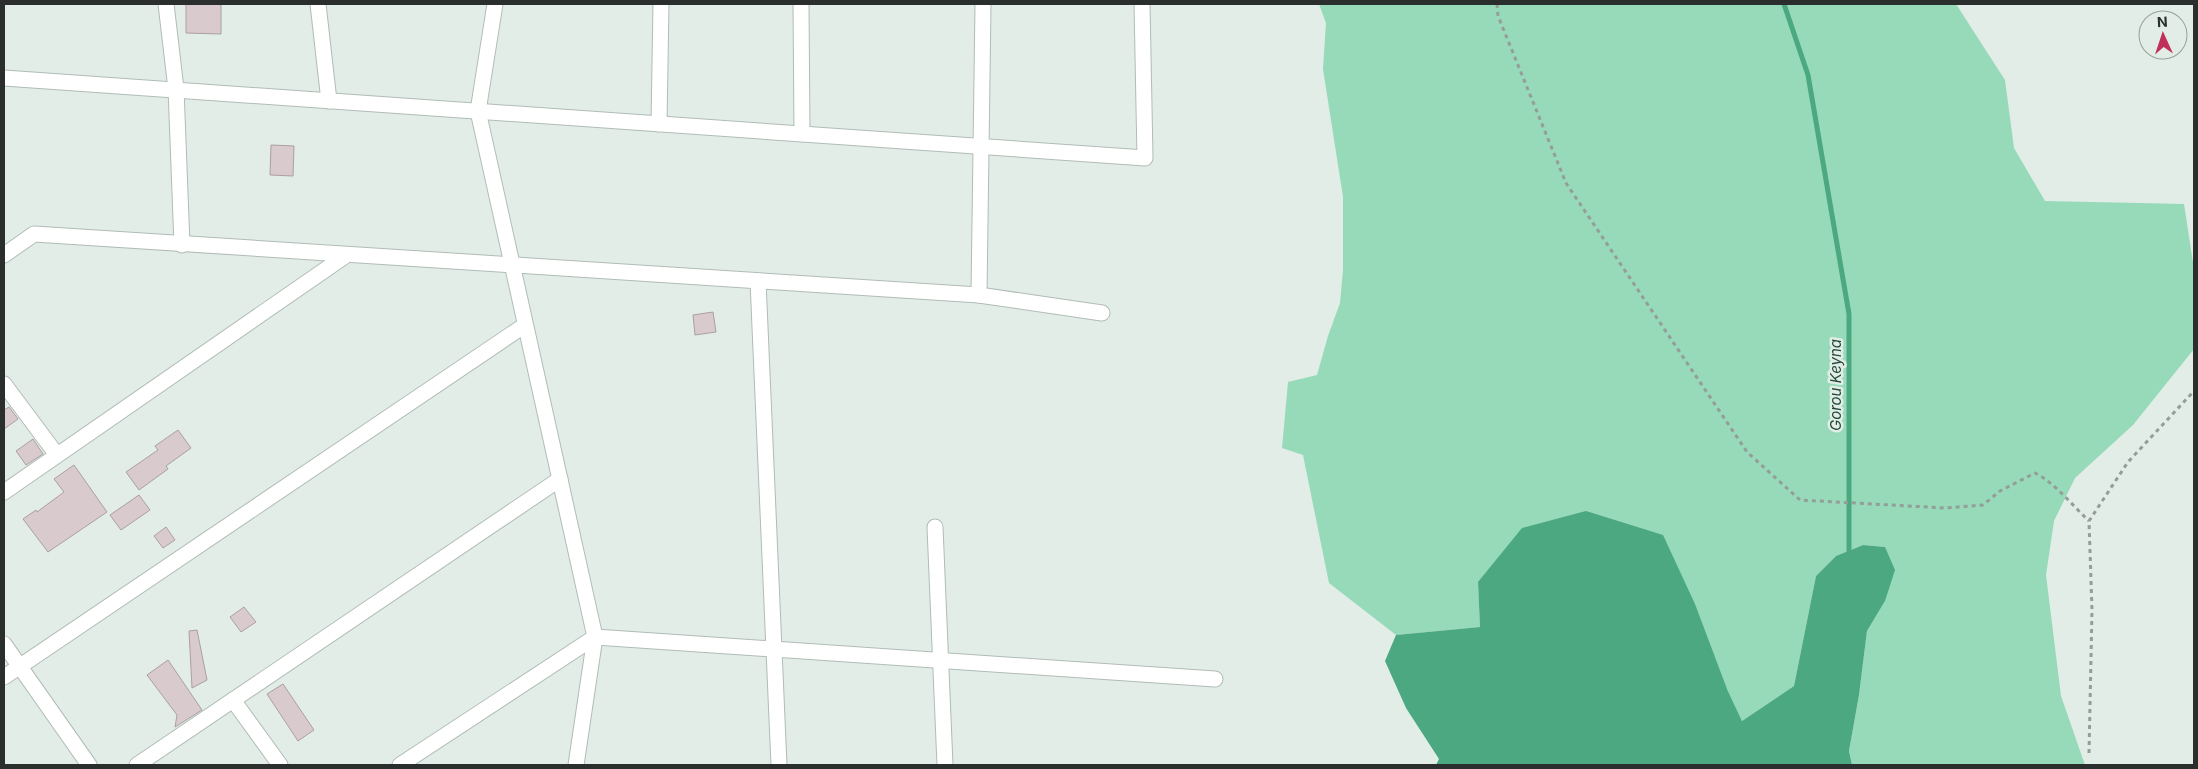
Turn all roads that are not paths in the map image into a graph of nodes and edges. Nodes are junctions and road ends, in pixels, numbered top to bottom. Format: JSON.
{"nodes":[{"id":1,"x":166,"y":4,"type":"edge"},
{"id":2,"x":318,"y":4,"type":"edge"},
{"id":3,"x":495,"y":4,"type":"edge"},
{"id":4,"x":661,"y":4,"type":"edge"},
{"id":5,"x":801,"y":4,"type":"edge"},
{"id":6,"x":983,"y":4,"type":"edge"},
{"id":7,"x":1142,"y":4,"type":"edge"},
{"id":8,"x":4,"y":78,"type":"edge"},
{"id":9,"x":176,"y":89,"type":"junction"},
{"id":10,"x":329,"y":101,"type":"junction"},
{"id":11,"x":478,"y":112,"type":"junction"},
{"id":12,"x":659,"y":124,"type":"junction"},
{"id":13,"x":802,"y":134,"type":"junction"},
{"id":14,"x":981,"y":146,"type":"junction"},
{"id":15,"x":182,"y":245,"type":"junction"},
{"id":16,"x":4,"y":255,"type":"edge"},
{"id":17,"x":345,"y":256,"type":"junction"},
{"id":18,"x":512,"y":266,"type":"junction"},
{"id":19,"x":758,"y":281,"type":"junction"},
{"id":20,"x":979,"y":295,"type":"junction"},
{"id":21,"x":1102,"y":313,"type":"dead end"},
{"id":22,"x":525,"y":324,"type":"junction"},
{"id":23,"x":4,"y":384,"type":"edge"},
{"id":24,"x":57,"y":456,"type":"junction"},
{"id":25,"x":560,"y":479,"type":"junction"},
{"id":26,"x":4,"y":492,"type":"edge"},
{"id":27,"x":935,"y":527,"type":"dead end"},
{"id":28,"x":595,"y":637,"type":"junction"},
{"id":29,"x":4,"y":644,"type":"edge"},
{"id":30,"x":774,"y":649,"type":"junction"},
{"id":31,"x":940,"y":660,"type":"junction"},
{"id":32,"x":20,"y":666,"type":"junction"},
{"id":33,"x":4,"y":677,"type":"edge"},
{"id":34,"x":1214,"y":679,"type":"dead end"},
{"id":35,"x":233,"y":700,"type":"junction"},
{"id":36,"x":89,"y":765,"type":"edge"},
{"id":37,"x":137,"y":765,"type":"edge"},
{"id":38,"x":280,"y":765,"type":"edge"},
{"id":39,"x":400,"y":765,"type":"edge"},
{"id":40,"x":576,"y":765,"type":"edge"},
{"id":41,"x":779,"y":765,"type":"edge"},
{"id":42,"x":945,"y":765,"type":"edge"}],
"edges":[{"from":1,"to":9,"type":"street"},
{"from":2,"to":10,"type":"street"},
{"from":3,"to":11,"type":"street"},
{"from":4,"to":12,"type":"street"},
{"from":5,"to":13,"type":"street"},
{"from":6,"to":14,"type":"street"},
{"from":7,"to":14,"type":"street"},
{"from":8,"to":9,"type":"street"},
{"from":9,"to":10,"type":"street"},
{"from":9,"to":15,"type":"street"},
{"from":10,"to":11,"type":"street"},
{"from":11,"to":12,"type":"street"},
{"from":11,"to":18,"type":"street"},
{"from":12,"to":13,"type":"street"},
{"from":13,"to":14,"type":"street"},
{"from":14,"to":20,"type":"street"},
{"from":15,"to":16,"type":"street"},
{"from":15,"to":17,"type":"street"},
{"from":17,"to":18,"type":"street"},
{"from":17,"to":24,"type":"street"},
{"from":18,"to":19,"type":"street"},
{"from":18,"to":22,"type":"street"},
{"from":19,"to":20,"type":"street"},
{"from":19,"to":30,"type":"street"},
{"from":20,"to":21,"type":"street"},
{"from":22,"to":25,"type":"street"},
{"from":22,"to":32,"type":"street"},
{"from":23,"to":24,"type":"street"},
{"from":24,"to":26,"type":"street"},
{"from":25,"to":28,"type":"street"},
{"from":25,"to":35,"type":"street"},
{"from":27,"to":31,"type":"street"},
{"from":28,"to":30,"type":"street"},
{"from":28,"to":39,"type":"street"},
{"from":28,"to":40,"type":"street"},
{"from":29,"to":32,"type":"street"},
{"from":30,"to":31,"type":"street"},
{"from":30,"to":41,"type":"street"},
{"from":31,"to":34,"type":"street"},
{"from":31,"to":42,"type":"street"},
{"from":32,"to":33,"type":"street"},
{"from":32,"to":36,"type":"street"},
{"from":35,"to":37,"type":"street"},
{"from":35,"to":38,"type":"street"}]}
